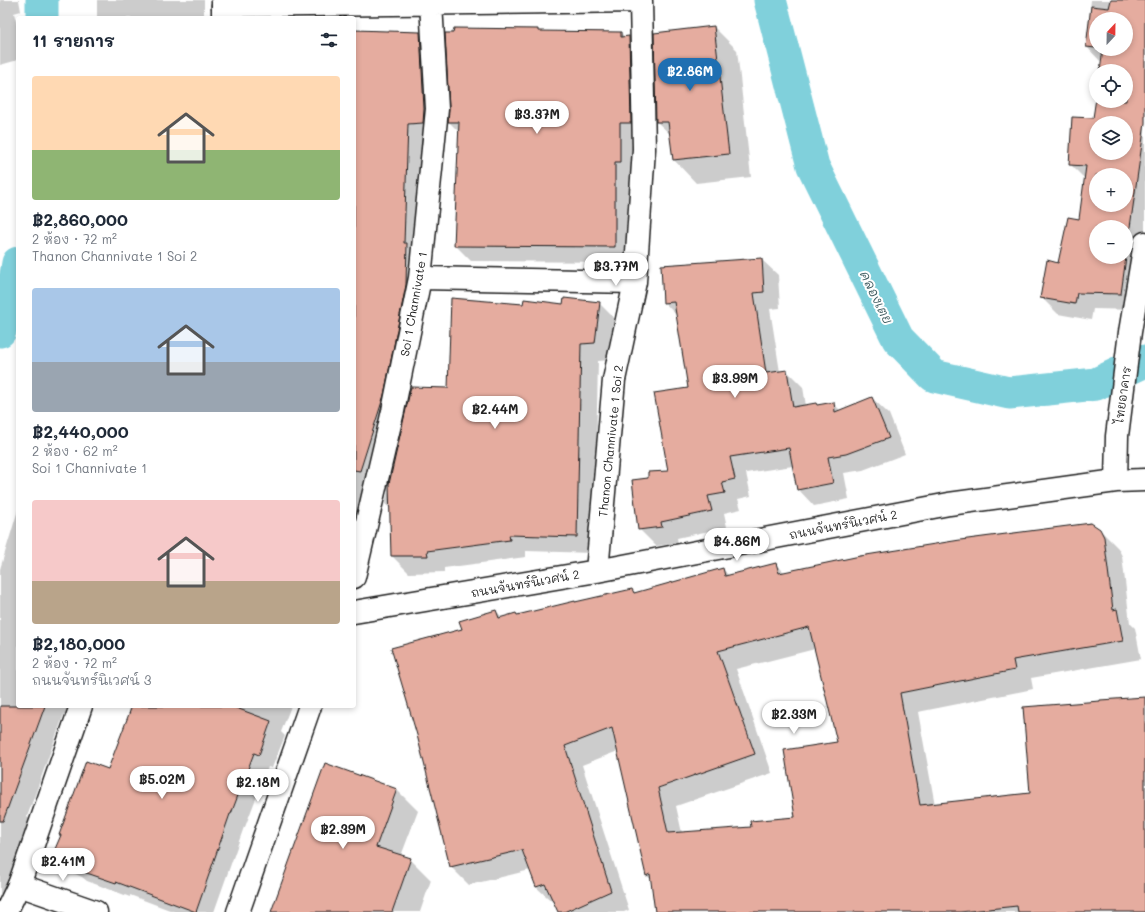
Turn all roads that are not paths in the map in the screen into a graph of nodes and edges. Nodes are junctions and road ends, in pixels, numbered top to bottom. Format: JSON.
{"nodes":[{"id":1,"x":431,"y":3,"type":"junction"},
{"id":2,"x":223,"y":8,"type":"edge"},
{"id":3,"x":1145,"y":243,"type":"edge"},
{"id":4,"x":420,"y":278,"type":"junction"},
{"id":5,"x":635,"y":282,"type":"junction"},
{"id":6,"x":1139,"y":309,"type":"edge"},
{"id":7,"x":1145,"y":480,"type":"edge"},
{"id":8,"x":1116,"y":481,"type":"junction"},
{"id":9,"x":356,"y":568,"type":"edge"},
{"id":10,"x":597,"y":571,"type":"junction"},
{"id":11,"x":356,"y":612,"type":"edge"},
{"id":12,"x":81,"y":708,"type":"edge"},
{"id":13,"x":309,"y":708,"type":"edge"},
{"id":14,"x":19,"y":885,"type":"junction"},
{"id":15,"x":6,"y":912,"type":"edge"},
{"id":16,"x":96,"y":912,"type":"edge"},
{"id":17,"x":238,"y":912,"type":"edge"}],
"edges":[{"from":1,"to":2,"type":"street"},
{"from":1,"to":4,"type":"street","name":"Soi 1 Channivate 1"},
{"from":1,"to":5,"type":"street","name":"Thanon Channivate 1 Soi 2"},
{"from":3,"to":6,"type":"street","name":"ไทยอาคาร"},
{"from":4,"to":5,"type":"street"},
{"from":4,"to":9,"type":"street","name":"Soi 1 Channivate 1"},
{"from":5,"to":10,"type":"street","name":"Thanon Channivate 1 Soi 2"},
{"from":6,"to":8,"type":"street","name":"ไทยอาคาร"},
{"from":7,"to":8,"type":"street","name":"ถนนจันทร์นิเวศน์ 2"},
{"from":8,"to":10,"type":"street","name":"ถนนจันทร์นิเวศน์ 2"},
{"from":10,"to":11,"type":"street","name":"ถนนจันทร์นิเวศน์ 2"},
{"from":12,"to":14,"type":"street"},
{"from":13,"to":17,"type":"street"},
{"from":14,"to":15,"type":"street"},
{"from":14,"to":16,"type":"street"}]}
